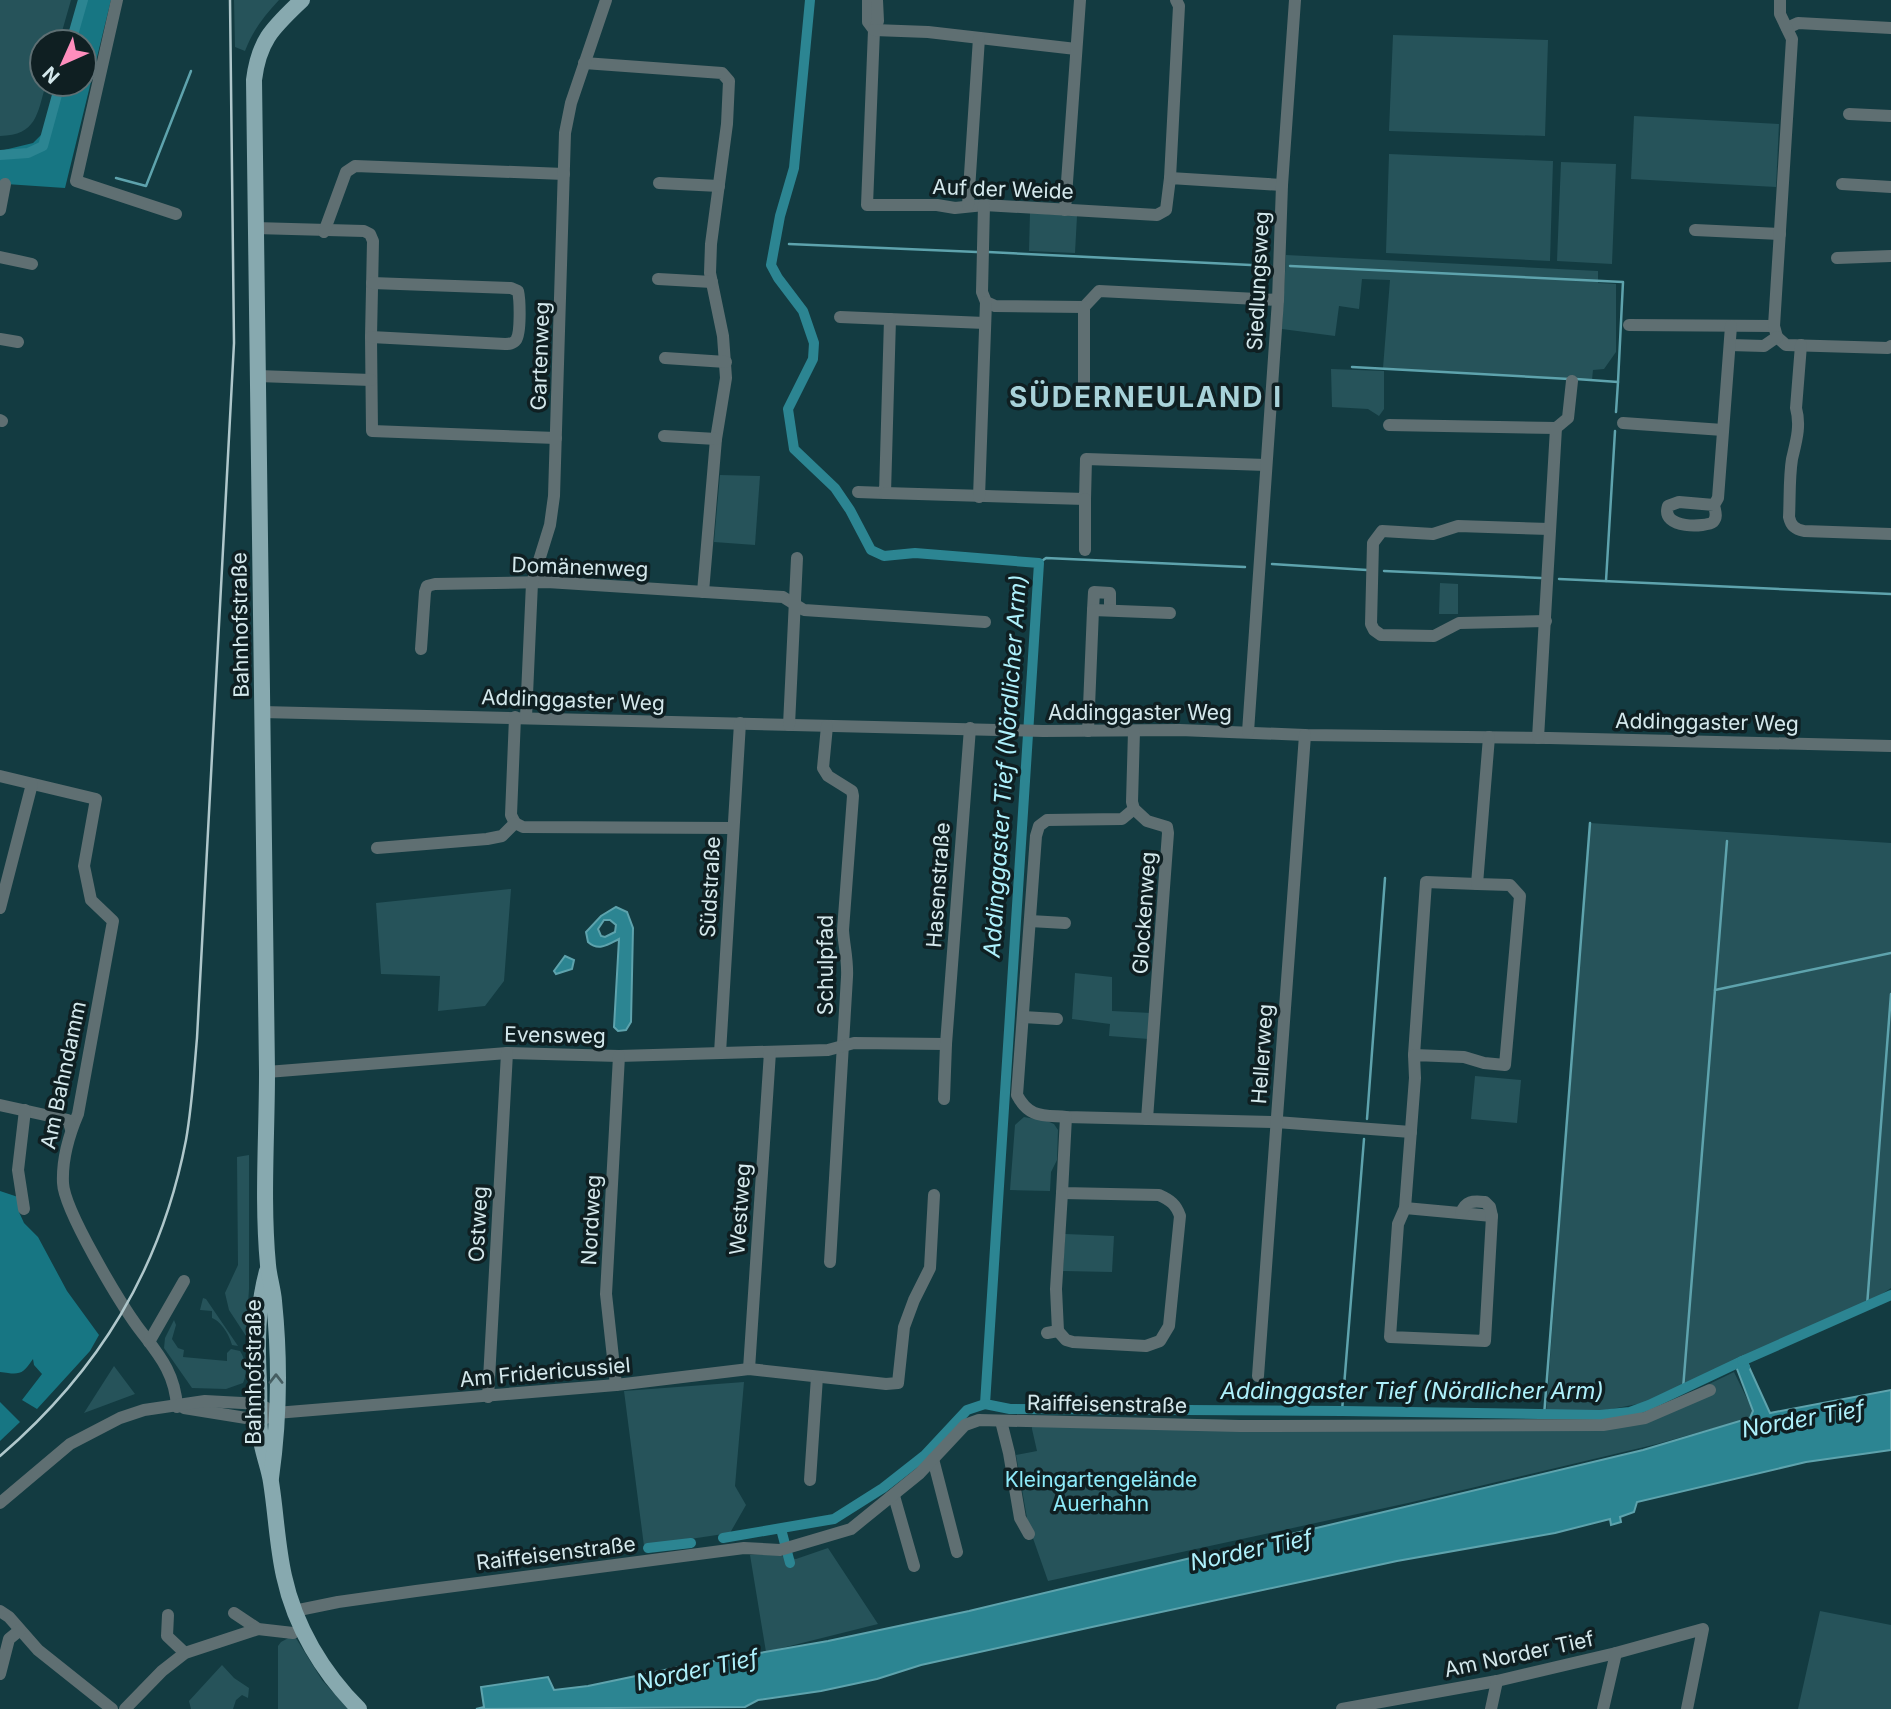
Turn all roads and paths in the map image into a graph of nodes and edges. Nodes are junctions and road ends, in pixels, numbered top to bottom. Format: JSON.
{"nodes":[{"id":1,"x":117,"y":0,"type":"edge"},
{"id":2,"x":302,"y":0,"type":"edge"},
{"id":3,"x":606,"y":0,"type":"edge"},
{"id":4,"x":868,"y":0,"type":"edge"},
{"id":5,"x":877,"y":0,"type":"edge"},
{"id":6,"x":1080,"y":0,"type":"edge"},
{"id":7,"x":1176,"y":0,"type":"edge"},
{"id":8,"x":1295,"y":0,"type":"edge"},
{"id":9,"x":1780,"y":0,"type":"edge"},
{"id":10,"x":1787,"y":28,"type":"junction"},
{"id":11,"x":1891,"y":28,"type":"edge"},
{"id":12,"x":874,"y":30,"type":"junction"},
{"id":13,"x":979,"y":38,"type":"junction"},
{"id":14,"x":1076,"y":49,"type":"junction"},
{"id":15,"x":584,"y":63,"type":"junction"},
{"id":16,"x":1849,"y":114,"type":"dead end"},
{"id":17,"x":1891,"y":117,"type":"edge"},
{"id":18,"x":564,"y":174,"type":"junction"},
{"id":19,"x":1170,"y":178,"type":"junction"},
{"id":20,"x":659,"y":183,"type":"dead end"},
{"id":21,"x":5,"y":184,"type":"dead end"},
{"id":22,"x":1842,"y":184,"type":"dead end"},
{"id":23,"x":1282,"y":185,"type":"junction"},
{"id":24,"x":719,"y":186,"type":"junction"},
{"id":25,"x":1891,"y":187,"type":"edge"},
{"id":26,"x":968,"y":205,"type":"junction"},
{"id":27,"x":984,"y":205,"type":"junction"},
{"id":28,"x":0,"y":209,"type":"edge"},
{"id":29,"x":1065,"y":210,"type":"junction"},
{"id":30,"x":176,"y":214,"type":"dead end"},
{"id":31,"x":255,"y":228,"type":"junction"},
{"id":32,"x":1695,"y":230,"type":"dead end"},
{"id":33,"x":324,"y":232,"type":"junction"},
{"id":34,"x":1780,"y":234,"type":"junction"},
{"id":35,"x":1891,"y":256,"type":"edge"},
{"id":36,"x":0,"y":257,"type":"edge"},
{"id":37,"x":1837,"y":258,"type":"dead end"},
{"id":38,"x":32,"y":264,"type":"dead end"},
{"id":39,"x":658,"y":279,"type":"dead end"},
{"id":40,"x":712,"y":282,"type":"junction"},
{"id":41,"x":372,"y":283,"type":"junction"},
{"id":42,"x":1278,"y":300,"type":"junction"},
{"id":43,"x":986,"y":302,"type":"junction"},
{"id":44,"x":1084,"y":307,"type":"junction"},
{"id":45,"x":840,"y":317,"type":"dead end"},
{"id":46,"x":890,"y":319,"type":"junction"},
{"id":47,"x":985,"y":323,"type":"junction"},
{"id":48,"x":1629,"y":325,"type":"dead end"},
{"id":49,"x":1731,"y":326,"type":"junction"},
{"id":50,"x":1775,"y":331,"type":"junction"},
{"id":51,"x":371,"y":337,"type":"junction"},
{"id":52,"x":0,"y":339,"type":"edge"},
{"id":53,"x":19,"y":342,"type":"dead end"},
{"id":54,"x":1730,"y":345,"type":"junction"},
{"id":55,"x":1801,"y":345,"type":"junction"},
{"id":56,"x":1891,"y":345,"type":"edge"},
{"id":57,"x":665,"y":358,"type":"dead end"},
{"id":58,"x":726,"y":362,"type":"junction"},
{"id":59,"x":258,"y":376,"type":"junction"},
{"id":60,"x":371,"y":380,"type":"junction"},
{"id":61,"x":1572,"y":381,"type":"dead end"},
{"id":62,"x":1084,"y":392,"type":"dead end"},
{"id":63,"x":1623,"y":423,"type":"dead end"},
{"id":64,"x":1390,"y":425,"type":"dead end"},
{"id":65,"x":1556,"y":428,"type":"junction"},
{"id":66,"x":1723,"y":430,"type":"junction"},
{"id":67,"x":664,"y":436,"type":"dead end"},
{"id":68,"x":556,"y":439,"type":"junction"},
{"id":69,"x":716,"y":439,"type":"junction"},
{"id":70,"x":1266,"y":465,"type":"junction"},
{"id":71,"x":858,"y":492,"type":"dead end"},
{"id":72,"x":885,"y":493,"type":"junction"},
{"id":73,"x":978,"y":497,"type":"junction"},
{"id":74,"x":1085,"y":499,"type":"junction"},
{"id":75,"x":1714,"y":505,"type":"dead end"},
{"id":76,"x":1549,"y":529,"type":"junction"},
{"id":77,"x":1891,"y":534,"type":"edge"},
{"id":78,"x":1085,"y":550,"type":"dead end"},
{"id":79,"x":797,"y":558,"type":"dead end"},
{"id":80,"x":532,"y":583,"type":"junction"},
{"id":81,"x":703,"y":592,"type":"junction"},
{"id":82,"x":794,"y":603,"type":"junction"},
{"id":83,"x":1170,"y":613,"type":"dead end"},
{"id":84,"x":1546,"y":621,"type":"junction"},
{"id":85,"x":985,"y":622,"type":"dead end"},
{"id":86,"x":421,"y":649,"type":"dead end"},
{"id":87,"x":262,"y":712,"type":"junction"},
{"id":88,"x":521,"y":717,"type":"junction"},
{"id":89,"x":740,"y":723,"type":"junction"},
{"id":90,"x":789,"y":725,"type":"junction"},
{"id":91,"x":827,"y":726,"type":"junction"},
{"id":92,"x":970,"y":728,"type":"junction"},
{"id":93,"x":1088,"y":731,"type":"junction"},
{"id":94,"x":1134,"y":731,"type":"junction"},
{"id":95,"x":1248,"y":732,"type":"junction"},
{"id":96,"x":1305,"y":735,"type":"junction"},
{"id":97,"x":1489,"y":737,"type":"junction"},
{"id":98,"x":1538,"y":738,"type":"junction"},
{"id":99,"x":1891,"y":746,"type":"edge"},
{"id":100,"x":0,"y":776,"type":"edge"},
{"id":101,"x":32,"y":784,"type":"junction"},
{"id":102,"x":1134,"y":809,"type":"junction"},
{"id":103,"x":515,"y":823,"type":"junction"},
{"id":104,"x":733,"y":828,"type":"junction"},
{"id":105,"x":377,"y":848,"type":"dead end"},
{"id":106,"x":1477,"y":884,"type":"junction"},
{"id":107,"x":0,"y":908,"type":"edge"},
{"id":108,"x":1030,"y":921,"type":"junction"},
{"id":109,"x":1065,"y":923,"type":"dead end"},
{"id":110,"x":1023,"y":1017,"type":"junction"},
{"id":111,"x":1057,"y":1019,"type":"dead end"},
{"id":112,"x":946,"y":1044,"type":"junction"},
{"id":113,"x":843,"y":1046,"type":"junction"},
{"id":114,"x":770,"y":1052,"type":"junction"},
{"id":115,"x":507,"y":1053,"type":"junction"},
{"id":116,"x":720,"y":1053,"type":"junction"},
{"id":117,"x":619,"y":1056,"type":"junction"},
{"id":118,"x":1413,"y":1060,"type":"junction"},
{"id":119,"x":267,"y":1072,"type":"junction"},
{"id":120,"x":944,"y":1099,"type":"dead end"},
{"id":121,"x":0,"y":1105,"type":"edge"},
{"id":122,"x":25,"y":1110,"type":"junction"},
{"id":123,"x":1066,"y":1116,"type":"junction"},
{"id":124,"x":1147,"y":1119,"type":"junction"},
{"id":125,"x":1276,"y":1122,"type":"junction"},
{"id":126,"x":71,"y":1129,"type":"junction"},
{"id":127,"x":1411,"y":1132,"type":"junction"},
{"id":128,"x":1062,"y":1193,"type":"junction"},
{"id":129,"x":934,"y":1195,"type":"dead end"},
{"id":130,"x":1405,"y":1208,"type":"junction"},
{"id":131,"x":24,"y":1209,"type":"dead end"},
{"id":132,"x":830,"y":1262,"type":"dead end"},
{"id":133,"x":268,"y":1267,"type":"junction"},
{"id":134,"x":184,"y":1281,"type":"dead end"},
{"id":135,"x":149,"y":1342,"type":"junction"},
{"id":136,"x":749,"y":1369,"type":"junction"},
{"id":137,"x":1258,"y":1376,"type":"dead end"},
{"id":138,"x":817,"y":1377,"type":"junction"},
{"id":139,"x":616,"y":1385,"type":"junction"},
{"id":140,"x":1710,"y":1390,"type":"dead end"},
{"id":141,"x":488,"y":1397,"type":"junction"},
{"id":142,"x":177,"y":1406,"type":"junction"},
{"id":143,"x":259,"y":1412,"type":"junction"},
{"id":144,"x":276,"y":1413,"type":"junction"},
{"id":145,"x":1001,"y":1421,"type":"junction"},
{"id":146,"x":933,"y":1459,"type":"junction"},
{"id":147,"x":271,"y":1478,"type":"junction"},
{"id":148,"x":810,"y":1480,"type":"dead end"},
{"id":149,"x":894,"y":1496,"type":"junction"},
{"id":150,"x":0,"y":1503,"type":"edge"},
{"id":151,"x":1029,"y":1534,"type":"dead end"},
{"id":152,"x":957,"y":1552,"type":"dead end"},
{"id":153,"x":914,"y":1566,"type":"dead end"},
{"id":154,"x":0,"y":1611,"type":"edge"},
{"id":155,"x":294,"y":1611,"type":"junction"},
{"id":156,"x":234,"y":1613,"type":"dead end"},
{"id":157,"x":168,"y":1615,"type":"dead end"},
{"id":158,"x":258,"y":1629,"type":"junction"},
{"id":159,"x":20,"y":1630,"type":"junction"},
{"id":160,"x":293,"y":1633,"type":"dead end"},
{"id":161,"x":185,"y":1653,"type":"junction"},
{"id":162,"x":1616,"y":1653,"type":"junction"},
{"id":163,"x":0,"y":1674,"type":"edge"},
{"id":164,"x":1497,"y":1681,"type":"junction"},
{"id":165,"x":1385,"y":1705,"type":"edge"},
{"id":166,"x":112,"y":1709,"type":"edge"},
{"id":167,"x":124,"y":1709,"type":"edge"},
{"id":168,"x":359,"y":1709,"type":"edge"},
{"id":169,"x":1342,"y":1709,"type":"edge"},
{"id":170,"x":1490,"y":1709,"type":"edge"},
{"id":171,"x":1603,"y":1709,"type":"edge"},
{"id":172,"x":1687,"y":1709,"type":"edge"}],
"edges":[{"from":1,"to":30,"type":"street"},
{"from":2,"to":31,"type":"main road","name":"Bahnhofstraße"},
{"from":3,"to":15,"type":"street","name":"Gartenweg"},
{"from":4,"to":12,"type":"street","name":"Auf der Weide"},
{"from":5,"to":12,"type":"street","name":"Auf der Weide"},
{"from":6,"to":14,"type":"street"},
{"from":7,"to":19,"type":"street"},
{"from":8,"to":23,"type":"street","name":"Siedlungsweg"},
{"from":9,"to":10,"type":"street"},
{"from":10,"to":11,"type":"street"},
{"from":10,"to":34,"type":"street"},
{"from":12,"to":13,"type":"street"},
{"from":12,"to":26,"type":"street","name":"Auf der Weide"},
{"from":13,"to":14,"type":"street"},
{"from":13,"to":26,"type":"street"},
{"from":14,"to":29,"type":"street"},
{"from":15,"to":18,"type":"street","name":"Gartenweg"},
{"from":15,"to":24,"type":"street"},
{"from":16,"to":17,"type":"street"},
{"from":18,"to":33,"type":"street"},
{"from":18,"to":68,"type":"street","name":"Gartenweg"},
{"from":19,"to":23,"type":"street"},
{"from":19,"to":29,"type":"street","name":"Auf der Weide"},
{"from":20,"to":24,"type":"street"},
{"from":21,"to":28,"type":"street"},
{"from":22,"to":25,"type":"street"},
{"from":23,"to":42,"type":"street","name":"Siedlungsweg"},
{"from":24,"to":40,"type":"street"},
{"from":26,"to":27,"type":"street","name":"Auf der Weide"},
{"from":27,"to":29,"type":"street","name":"Auf der Weide"},
{"from":27,"to":43,"type":"street"},
{"from":31,"to":33,"type":"street"},
{"from":31,"to":59,"type":"main road","name":"Bahnhofstraße"},
{"from":32,"to":34,"type":"street"},
{"from":33,"to":41,"type":"street"},
{"from":34,"to":50,"type":"street"},
{"from":35,"to":37,"type":"street"},
{"from":36,"to":38,"type":"street"},
{"from":39,"to":40,"type":"street"},
{"from":40,"to":58,"type":"street"},
{"from":41,"to":51,"type":"street"},
{"from":41,"to":51,"type":"street"},
{"from":42,"to":44,"type":"street"},
{"from":42,"to":70,"type":"street","name":"Siedlungsweg"},
{"from":43,"to":44,"type":"street"},
{"from":43,"to":47,"type":"street"},
{"from":44,"to":62,"type":"street"},
{"from":45,"to":46,"type":"street"},
{"from":46,"to":47,"type":"street"},
{"from":46,"to":72,"type":"street"},
{"from":47,"to":73,"type":"street"},
{"from":48,"to":49,"type":"street"},
{"from":49,"to":50,"type":"street"},
{"from":49,"to":54,"type":"street"},
{"from":50,"to":54,"type":"street"},
{"from":50,"to":55,"type":"street"},
{"from":51,"to":60,"type":"street"},
{"from":52,"to":53,"type":"street"},
{"from":54,"to":66,"type":"street"},
{"from":55,"to":56,"type":"street"},
{"from":55,"to":77,"type":"street"},
{"from":57,"to":58,"type":"street"},
{"from":58,"to":69,"type":"street"},
{"from":59,"to":60,"type":"street"},
{"from":59,"to":87,"type":"main road","name":"Bahnhofstraße"},
{"from":60,"to":68,"type":"street"},
{"from":61,"to":65,"type":"street"},
{"from":63,"to":66,"type":"street"},
{"from":64,"to":65,"type":"street"},
{"from":65,"to":76,"type":"street"},
{"from":66,"to":75,"type":"street"},
{"from":67,"to":69,"type":"street"},
{"from":68,"to":80,"type":"street","name":"Gartenweg"},
{"from":69,"to":81,"type":"street"},
{"from":70,"to":74,"type":"street"},
{"from":70,"to":95,"type":"street","name":"Siedlungsweg"},
{"from":71,"to":72,"type":"street"},
{"from":72,"to":73,"type":"street"},
{"from":73,"to":74,"type":"street"},
{"from":74,"to":78,"type":"street"},
{"from":76,"to":84,"type":"street"},
{"from":76,"to":84,"type":"street"},
{"from":79,"to":82,"type":"street"},
{"from":80,"to":81,"type":"street","name":"Domänenweg"},
{"from":80,"to":86,"type":"street","name":"Domänenweg"},
{"from":80,"to":88,"type":"street","name":"Gartenweg"},
{"from":81,"to":82,"type":"street","name":"Domänenweg"},
{"from":82,"to":85,"type":"street","name":"Domänenweg"},
{"from":82,"to":90,"type":"street"},
{"from":83,"to":93,"type":"street"},
{"from":84,"to":98,"type":"street"},
{"from":87,"to":88,"type":"street","name":"Addinggaster Weg"},
{"from":87,"to":119,"type":"main road","name":"Bahnhofstraße"},
{"from":88,"to":89,"type":"street","name":"Addinggaster Weg"},
{"from":88,"to":103,"type":"street","name":"Gartenweg"},
{"from":89,"to":90,"type":"street","name":"Addinggaster Weg"},
{"from":89,"to":104,"type":"street","name":"Südstraße"},
{"from":90,"to":91,"type":"street","name":"Addinggaster Weg"},
{"from":91,"to":92,"type":"street","name":"Addinggaster Weg"},
{"from":91,"to":113,"type":"street","name":"Schulpfad"},
{"from":92,"to":93,"type":"street","name":"Addinggaster Weg"},
{"from":92,"to":112,"type":"street","name":"Hasenstraße"},
{"from":93,"to":94,"type":"street","name":"Addinggaster Weg"},
{"from":94,"to":95,"type":"street","name":"Addinggaster Weg"},
{"from":94,"to":102,"type":"street"},
{"from":95,"to":96,"type":"street","name":"Addinggaster Weg"},
{"from":96,"to":97,"type":"street","name":"Addinggaster Weg"},
{"from":96,"to":125,"type":"street","name":"Hellerweg"},
{"from":97,"to":98,"type":"street","name":"Addinggaster Weg"},
{"from":97,"to":106,"type":"street"},
{"from":98,"to":99,"type":"street","name":"Addinggaster Weg"},
{"from":100,"to":101,"type":"street"},
{"from":101,"to":107,"type":"street"},
{"from":101,"to":126,"type":"street","name":"Am Bahndamm"},
{"from":102,"to":108,"type":"street"},
{"from":102,"to":124,"type":"street","name":"Glockenweg"},
{"from":103,"to":104,"type":"street"},
{"from":103,"to":105,"type":"street"},
{"from":104,"to":116,"type":"street","name":"Südstraße"},
{"from":106,"to":118,"type":"street"},
{"from":106,"to":118,"type":"street"},
{"from":108,"to":109,"type":"street"},
{"from":108,"to":110,"type":"street"},
{"from":110,"to":111,"type":"street"},
{"from":110,"to":123,"type":"street"},
{"from":112,"to":113,"type":"street"},
{"from":112,"to":120,"type":"street","name":"Hasenstraße"},
{"from":113,"to":114,"type":"street","name":"Evensweg"},
{"from":113,"to":132,"type":"street","name":"Schulpfad"},
{"from":114,"to":116,"type":"street","name":"Evensweg"},
{"from":114,"to":136,"type":"street","name":"Westweg"},
{"from":115,"to":117,"type":"street","name":"Evensweg"},
{"from":115,"to":119,"type":"street","name":"Evensweg"},
{"from":115,"to":141,"type":"street","name":"Ostweg"},
{"from":116,"to":117,"type":"street","name":"Evensweg"},
{"from":117,"to":139,"type":"street","name":"Nordweg"},
{"from":118,"to":127,"type":"street"},
{"from":119,"to":133,"type":"main road","name":"Bahnhofstraße"},
{"from":121,"to":122,"type":"street"},
{"from":122,"to":126,"type":"street"},
{"from":122,"to":131,"type":"street"},
{"from":123,"to":124,"type":"street"},
{"from":123,"to":128,"type":"street"},
{"from":124,"to":125,"type":"street"},
{"from":125,"to":127,"type":"street"},
{"from":125,"to":137,"type":"street","name":"Hellerweg"},
{"from":126,"to":135,"type":"street","name":"Am Bahndamm"},
{"from":127,"to":130,"type":"street"},
{"from":128,"to":128,"type":"street"},
{"from":129,"to":138,"type":"street","name":"Am Fridericussiel"},
{"from":130,"to":130,"type":"street"},
{"from":133,"to":143,"type":"main road","name":"Bahnhofstraße"},
{"from":144,"to":133,"type":"main road","name":"Bahnhofstraße","one_way":true},
{"from":134,"to":135,"type":"street"},
{"from":135,"to":142,"type":"street","name":"Am Bahndamm"},
{"from":136,"to":138,"type":"street","name":"Am Fridericussiel"},
{"from":136,"to":139,"type":"street","name":"Am Fridericussiel"},
{"from":138,"to":148,"type":"street"},
{"from":139,"to":141,"type":"street","name":"Am Fridericussiel"},
{"from":140,"to":145,"type":"street","name":"Raiffeisenstraße"},
{"from":141,"to":144,"type":"street","name":"Am Fridericussiel"},
{"from":142,"to":143,"type":"street"},
{"from":142,"to":150,"type":"street"},
{"from":143,"to":144,"type":"street"},
{"from":143,"to":147,"type":"main road","name":"Bahnhofstraße"},
{"from":144,"to":147,"type":"main road","name":"Bahnhofstraße"},
{"from":145,"to":146,"type":"street","name":"Raiffeisenstraße"},
{"from":145,"to":151,"type":"street","name":"Raiffeisenstraße"},
{"from":146,"to":149,"type":"street","name":"Raiffeisenstraße"},
{"from":146,"to":152,"type":"street"},
{"from":147,"to":155,"type":"main road","name":"Bahnhofstraße"},
{"from":149,"to":153,"type":"street"},
{"from":149,"to":155,"type":"street","name":"Raiffeisenstraße"},
{"from":154,"to":159,"type":"street"},
{"from":155,"to":168,"type":"main road","name":"Bahnhofstraße"},
{"from":156,"to":158,"type":"street"},
{"from":157,"to":161,"type":"street"},
{"from":158,"to":160,"type":"street"},
{"from":158,"to":161,"type":"street"},
{"from":159,"to":163,"type":"street"},
{"from":159,"to":166,"type":"street"},
{"from":161,"to":167,"type":"street"},
{"from":162,"to":164,"type":"street","name":"Am Norder Tief"},
{"from":162,"to":171,"type":"street"},
{"from":162,"to":172,"type":"street","name":"Am Norder Tief"},
{"from":164,"to":165,"type":"street","name":"Am Norder Tief"},
{"from":164,"to":170,"type":"street"},
{"from":165,"to":169,"type":"street","name":"Am Norder Tief"}]}
